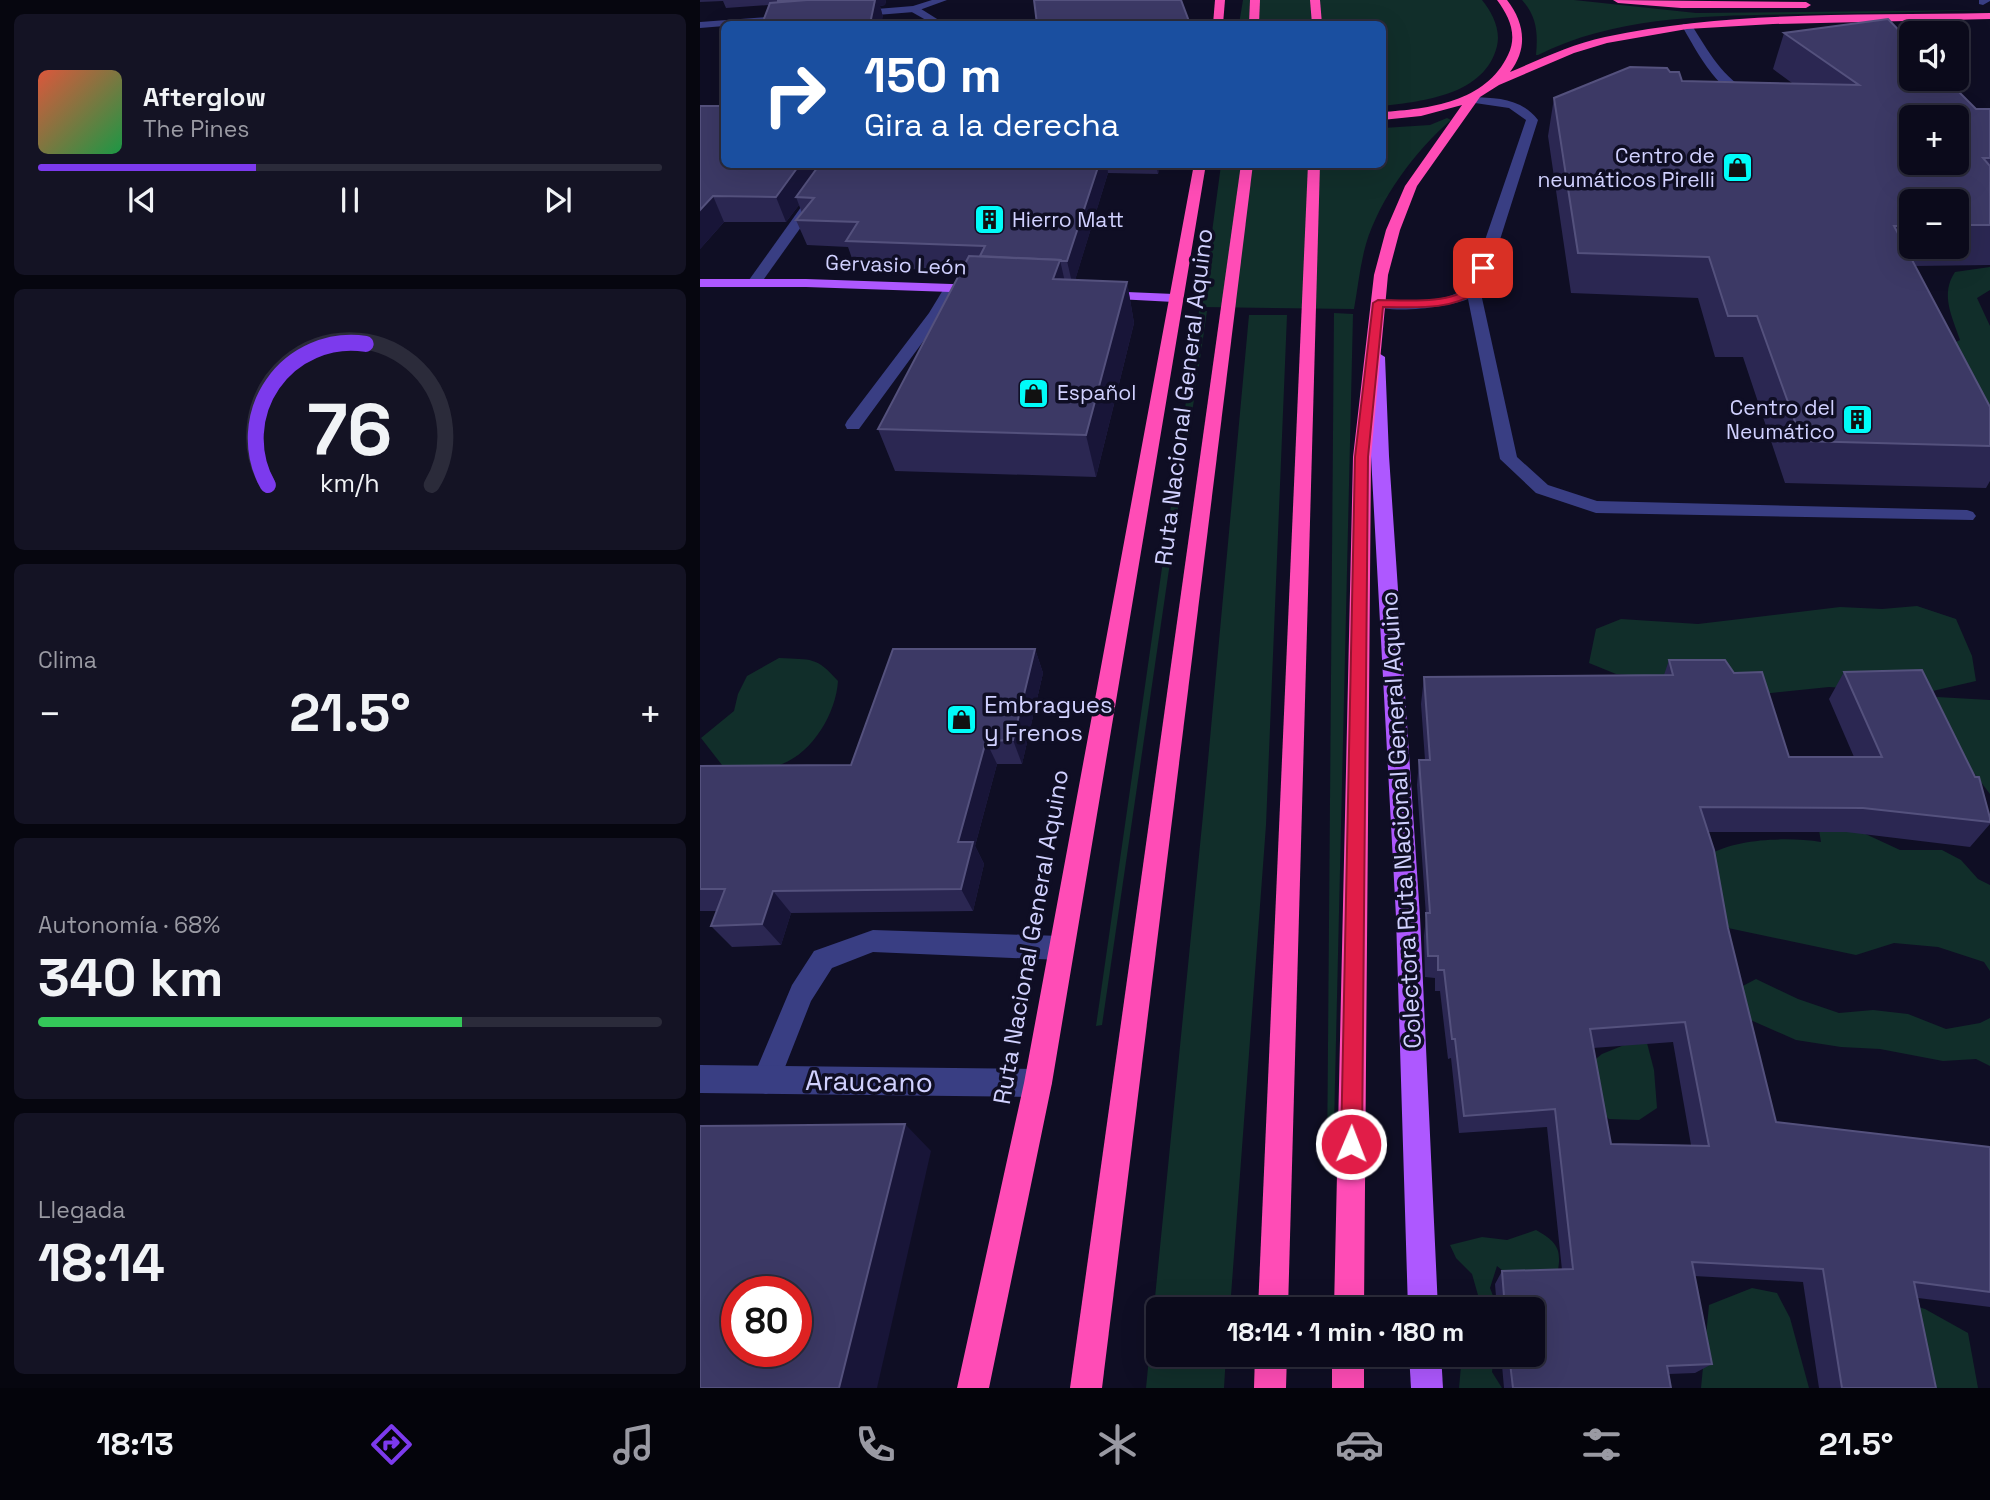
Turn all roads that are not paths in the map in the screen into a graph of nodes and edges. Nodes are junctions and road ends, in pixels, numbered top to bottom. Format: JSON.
{"nodes":[{"id":1,"x":1220,"y":0,"type":"edge"},
{"id":2,"x":1255,"y":0,"type":"edge"},
{"id":3,"x":1315,"y":0,"type":"edge"},
{"id":4,"x":1502,"y":0,"type":"edge"},
{"id":5,"x":1618,"y":0,"type":"edge"},
{"id":6,"x":1986,"y":1,"type":"edge"},
{"id":7,"x":940,"y":2,"type":"edge"},
{"id":8,"x":1969,"y":2,"type":"dead end"},
{"id":9,"x":1820,"y":5,"type":"dead end"},
{"id":10,"x":915,"y":9,"type":"junction"},
{"id":11,"x":834,"y":15,"type":"edge"},
{"id":12,"x":1990,"y":16,"type":"edge"},
{"id":13,"x":807,"y":17,"type":"edge"},
{"id":14,"x":754,"y":21,"type":"edge"},
{"id":15,"x":935,"y":21,"type":"edge"},
{"id":16,"x":1218,"y":21,"type":"edge"},
{"id":17,"x":1254,"y":21,"type":"edge"},
{"id":18,"x":1317,"y":21,"type":"edge"},
{"id":19,"x":721,"y":23,"type":"edge"},
{"id":20,"x":700,"y":25,"type":"edge"},
{"id":21,"x":1687,"y":26,"type":"junction"},
{"id":22,"x":1496,"y":82,"type":"junction"},
{"id":23,"x":1474,"y":98,"type":"junction"},
{"id":24,"x":1767,"y":99,"type":"edge"},
{"id":25,"x":1386,"y":115,"type":"edge"},
{"id":26,"x":1199,"y":168,"type":"edge"},
{"id":27,"x":1246,"y":168,"type":"edge"},
{"id":28,"x":1314,"y":168,"type":"edge"},
{"id":29,"x":821,"y":188,"type":"edge"},
{"id":30,"x":700,"y":283,"type":"edge"},
{"id":31,"x":754,"y":283,"type":"junction"},
{"id":32,"x":951,"y":288,"type":"junction"},
{"id":33,"x":1473,"y":289,"type":"junction"},
{"id":34,"x":996,"y":290,"type":"edge"},
{"id":35,"x":1092,"y":294,"type":"edge"},
{"id":36,"x":1174,"y":298,"type":"junction"},
{"id":37,"x":1378,"y":303,"type":"junction"},
{"id":38,"x":1376,"y":330,"type":"junction"},
{"id":39,"x":853,"y":425,"type":"dead end"},
{"id":40,"x":1967,"y":516,"type":"dead end"},
{"id":41,"x":1061,"y":948,"type":"junction"},
{"id":42,"x":700,"y":1079,"type":"edge"},
{"id":43,"x":766,"y":1080,"type":"junction"},
{"id":44,"x":1038,"y":1083,"type":"junction"},
{"id":45,"x":1273,"y":1297,"type":"edge"},
{"id":46,"x":1349,"y":1297,"type":"edge"},
{"id":47,"x":1423,"y":1297,"type":"edge"},
{"id":48,"x":1271,"y":1367,"type":"edge"},
{"id":49,"x":1348,"y":1367,"type":"edge"},
{"id":50,"x":1426,"y":1367,"type":"edge"},
{"id":51,"x":973,"y":1388,"type":"edge"},
{"id":52,"x":1086,"y":1388,"type":"edge"},
{"id":53,"x":1270,"y":1388,"type":"edge"},
{"id":54,"x":1348,"y":1388,"type":"edge"},
{"id":55,"x":1427,"y":1388,"type":"edge"}],
"edges":[{"from":1,"to":16,"type":"highway"},
{"from":2,"to":17,"type":"highway"},
{"from":3,"to":18,"type":"highway"},
{"from":4,"to":22,"type":"highway"},
{"from":5,"to":9,"type":"highway"},
{"from":6,"to":8,"type":"highway"},
{"from":7,"to":10,"type":"street"},
{"from":10,"to":11,"type":"street"},
{"from":10,"to":15,"type":"street"},
{"from":12,"to":21,"type":"highway"},
{"from":13,"to":14,"type":"street"},
{"from":19,"to":20,"type":"street"},
{"from":21,"to":22,"type":"highway"},
{"from":21,"to":24,"type":"street"},
{"from":22,"to":23,"type":"highway"},
{"from":23,"to":25,"type":"highway"},
{"from":23,"to":33,"type":"street"},
{"from":23,"to":37,"type":"highway"},
{"from":26,"to":36,"type":"highway","name":"Ruta Nacional General Aquino"},
{"from":27,"to":52,"type":"highway","name":"Ruta Nacional General Aquino"},
{"from":28,"to":45,"type":"highway"},
{"from":29,"to":31,"type":"street"},
{"from":30,"to":31,"type":"main road","name":"Gervasio León"},
{"from":31,"to":32,"type":"main road","name":"Gervasio León"},
{"from":32,"to":34,"type":"main road","name":"Gervasio León"},
{"from":32,"to":39,"type":"street"},
{"from":33,"to":37,"type":"street"},
{"from":33,"to":40,"type":"street"},
{"from":35,"to":36,"type":"main road"},
{"from":36,"to":41,"type":"highway","name":"Ruta Nacional General Aquino"},
{"from":37,"to":38,"type":"highway"},
{"from":38,"to":46,"type":"highway"},
{"from":38,"to":47,"type":"main road","name":"Colectora Ruta Nacional General Aquino"},
{"from":41,"to":43,"type":"street"},
{"from":41,"to":44,"type":"highway","name":"Ruta Nacional General Aquino"},
{"from":42,"to":43,"type":"street","name":"Araucano"},
{"from":43,"to":44,"type":"street","name":"Araucano"},
{"from":44,"to":51,"type":"highway","name":"Ruta Nacional General Aquino"},
{"from":48,"to":53,"type":"highway"},
{"from":49,"to":54,"type":"highway"},
{"from":50,"to":55,"type":"main road"}]}
